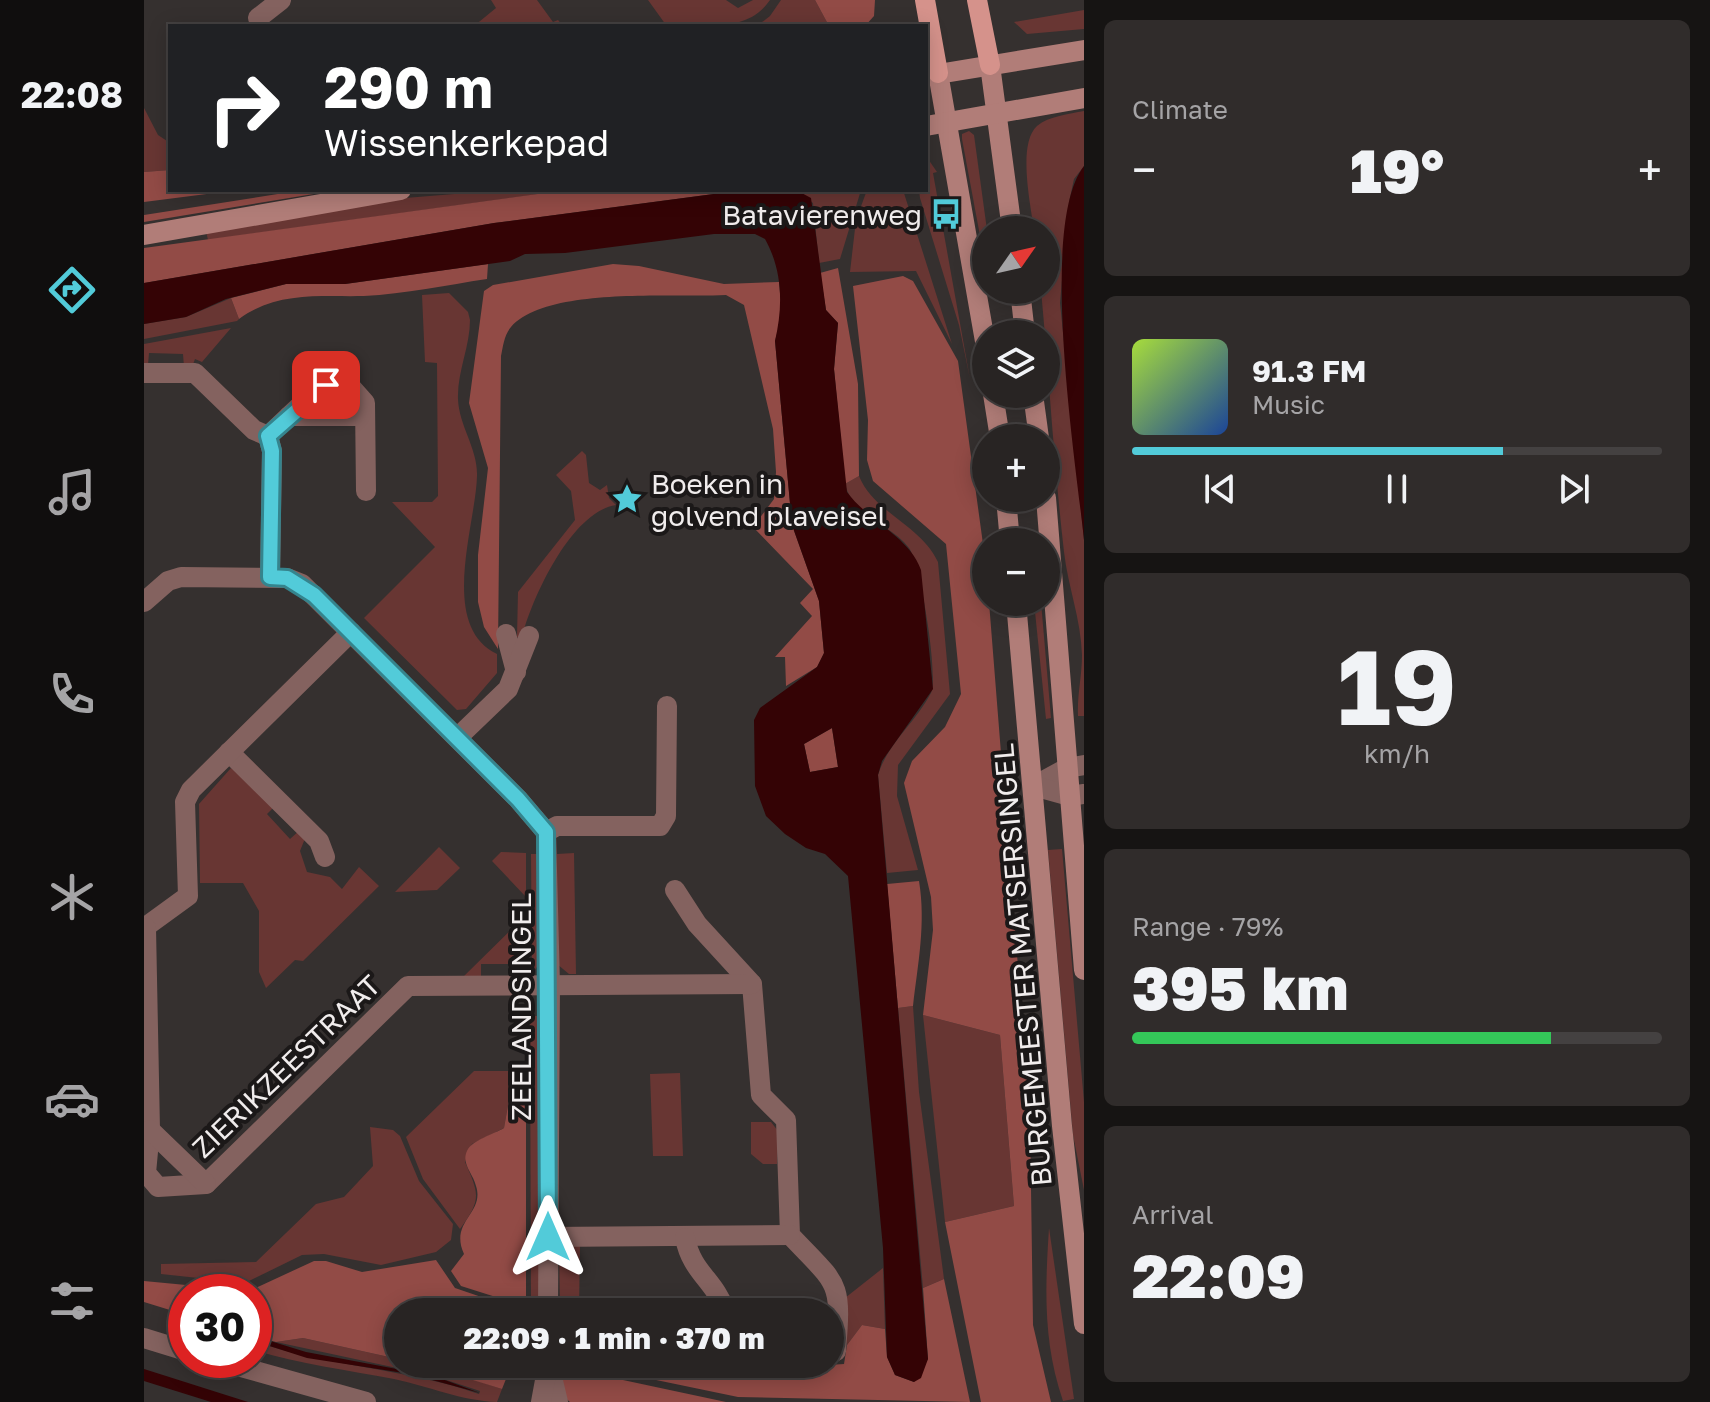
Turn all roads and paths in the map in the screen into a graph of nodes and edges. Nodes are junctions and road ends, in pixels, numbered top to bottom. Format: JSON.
{"nodes":[{"id":1,"x":281,"y":0,"type":"edge"},
{"id":2,"x":925,"y":0,"type":"edge"},
{"id":3,"x":977,"y":0,"type":"edge"},
{"id":4,"x":258,"y":18,"type":"dead end"},
{"id":5,"x":927,"y":24,"type":"edge"},
{"id":6,"x":928,"y":32,"type":"edge"},
{"id":7,"x":1084,"y":50,"type":"edge"},
{"id":8,"x":990,"y":65,"type":"junction"},
{"id":9,"x":932,"y":74,"type":"edge"},
{"id":10,"x":1084,"y":98,"type":"edge"},
{"id":11,"x":997,"y":114,"type":"junction"},
{"id":12,"x":949,"y":122,"type":"junction"},
{"id":13,"x":928,"y":126,"type":"edge"},
{"id":14,"x":390,"y":192,"type":"edge"},
{"id":15,"x":1010,"y":216,"type":"edge"},
{"id":16,"x":144,"y":235,"type":"edge"},
{"id":17,"x":982,"y":320,"type":"edge"},
{"id":18,"x":144,"y":373,"type":"edge"},
{"id":19,"x":289,"y":416,"type":"junction"},
{"id":20,"x":365,"y":416,"type":"junction"},
{"id":21,"x":268,"y":436,"type":"junction"},
{"id":22,"x":366,"y":491,"type":"dead end"},
{"id":23,"x":1048,"y":512,"type":"edge"},
{"id":24,"x":270,"y":577,"type":"junction"},
{"id":25,"x":144,"y":602,"type":"edge"},
{"id":26,"x":1017,"y":616,"type":"edge"},
{"id":27,"x":351,"y":632,"type":"junction"},
{"id":28,"x":506,"y":634,"type":"dead end"},
{"id":29,"x":529,"y":636,"type":"dead end"},
{"id":30,"x":516,"y":672,"type":"junction"},
{"id":31,"x":667,"y":706,"type":"dead end"},
{"id":32,"x":457,"y":738,"type":"junction"},
{"id":33,"x":229,"y":752,"type":"junction"},
{"id":34,"x":1076,"y":766,"type":"edge"},
{"id":35,"x":1034,"y":786,"type":"junction"},
{"id":36,"x":1077,"y":795,"type":"edge"},
{"id":37,"x":546,"y":832,"type":"junction"},
{"id":38,"x":325,"y":857,"type":"dead end"},
{"id":39,"x":675,"y":890,"type":"dead end"},
{"id":40,"x":145,"y":928,"type":"edge"},
{"id":41,"x":1084,"y":970,"type":"edge"},
{"id":42,"x":752,"y":984,"type":"junction"},
{"id":43,"x":550,"y":985,"type":"junction"},
{"id":44,"x":150,"y":1130,"type":"junction"},
{"id":45,"x":206,"y":1184,"type":"junction"},
{"id":46,"x":790,"y":1235,"type":"junction"},
{"id":47,"x":548,"y":1237,"type":"junction"},
{"id":48,"x":685,"y":1238,"type":"junction"},
{"id":49,"x":548,"y":1298,"type":"edge"},
{"id":50,"x":721,"y":1298,"type":"edge"},
{"id":51,"x":838,"y":1298,"type":"edge"},
{"id":52,"x":1084,"y":1324,"type":"edge"},
{"id":53,"x":144,"y":1338,"type":"edge"},
{"id":54,"x":168,"y":1345,"type":"edge"},
{"id":55,"x":272,"y":1376,"type":"edge"},
{"id":56,"x":546,"y":1378,"type":"edge"},
{"id":57,"x":552,"y":1378,"type":"edge"},
{"id":58,"x":366,"y":1402,"type":"edge"},
{"id":59,"x":541,"y":1402,"type":"edge"},
{"id":60,"x":558,"y":1402,"type":"edge"}],
"edges":[{"from":1,"to":4,"type":"street"},
{"from":2,"to":5,"type":"main road"},
{"from":3,"to":8,"type":"main road"},
{"from":6,"to":9,"type":"main road"},
{"from":7,"to":8,"type":"main road"},
{"from":8,"to":9,"type":"main road"},
{"from":8,"to":11,"type":"main road"},
{"from":9,"to":12,"type":"main road"},
{"from":10,"to":11,"type":"main road"},
{"from":11,"to":12,"type":"main road"},
{"from":11,"to":15,"type":"main road"},
{"from":12,"to":13,"type":"main road"},
{"from":12,"to":17,"type":"main road"},
{"from":14,"to":16,"type":"main road"},
{"from":18,"to":21,"type":"street"},
{"from":19,"to":20,"type":"street"},
{"from":19,"to":20,"type":"street"},
{"from":19,"to":21,"type":"street"},
{"from":20,"to":22,"type":"street"},
{"from":21,"to":24,"type":"street"},
{"from":23,"to":34,"type":"main road"},
{"from":24,"to":25,"type":"street"},
{"from":24,"to":27,"type":"street"},
{"from":26,"to":35,"type":"main road","name":"BURGEMEESTER MATSERSINGEL"},
{"from":27,"to":32,"type":"street"},
{"from":27,"to":33,"type":"street"},
{"from":28,"to":30,"type":"street"},
{"from":29,"to":30,"type":"street"},
{"from":30,"to":32,"type":"street"},
{"from":31,"to":37,"type":"street"},
{"from":32,"to":37,"type":"street"},
{"from":33,"to":38,"type":"street"},
{"from":33,"to":40,"type":"street"},
{"from":34,"to":35,"type":"street"},
{"from":34,"to":36,"type":"main road"},
{"from":35,"to":36,"type":"street"},
{"from":35,"to":52,"type":"main road","name":"BURGEMEESTER MATSERSINGEL"},
{"from":36,"to":41,"type":"main road"},
{"from":37,"to":43,"type":"street","name":"ZEELANDSINGEL"},
{"from":39,"to":42,"type":"street"},
{"from":40,"to":44,"type":"street","name":"ZIERIKZEESTRAAT"},
{"from":42,"to":43,"type":"street","name":"ZIERIKZEESTRAAT"},
{"from":42,"to":46,"type":"street"},
{"from":43,"to":45,"type":"street","name":"ZIERIKZEESTRAAT"},
{"from":43,"to":47,"type":"street","name":"ZEELANDSINGEL"},
{"from":44,"to":45,"type":"street","name":"ZIERIKZEESTRAAT"},
{"from":44,"to":45,"type":"street","name":"ZIERIKZEESTRAAT"},
{"from":46,"to":48,"type":"street"},
{"from":46,"to":51,"type":"street"},
{"from":47,"to":48,"type":"street"},
{"from":47,"to":49,"type":"street","name":"ZEELANDSINGEL"},
{"from":48,"to":50,"type":"street"},
{"from":53,"to":54,"type":"street"},
{"from":55,"to":58,"type":"street"},
{"from":56,"to":59,"type":"street"},
{"from":57,"to":60,"type":"street"}]}
